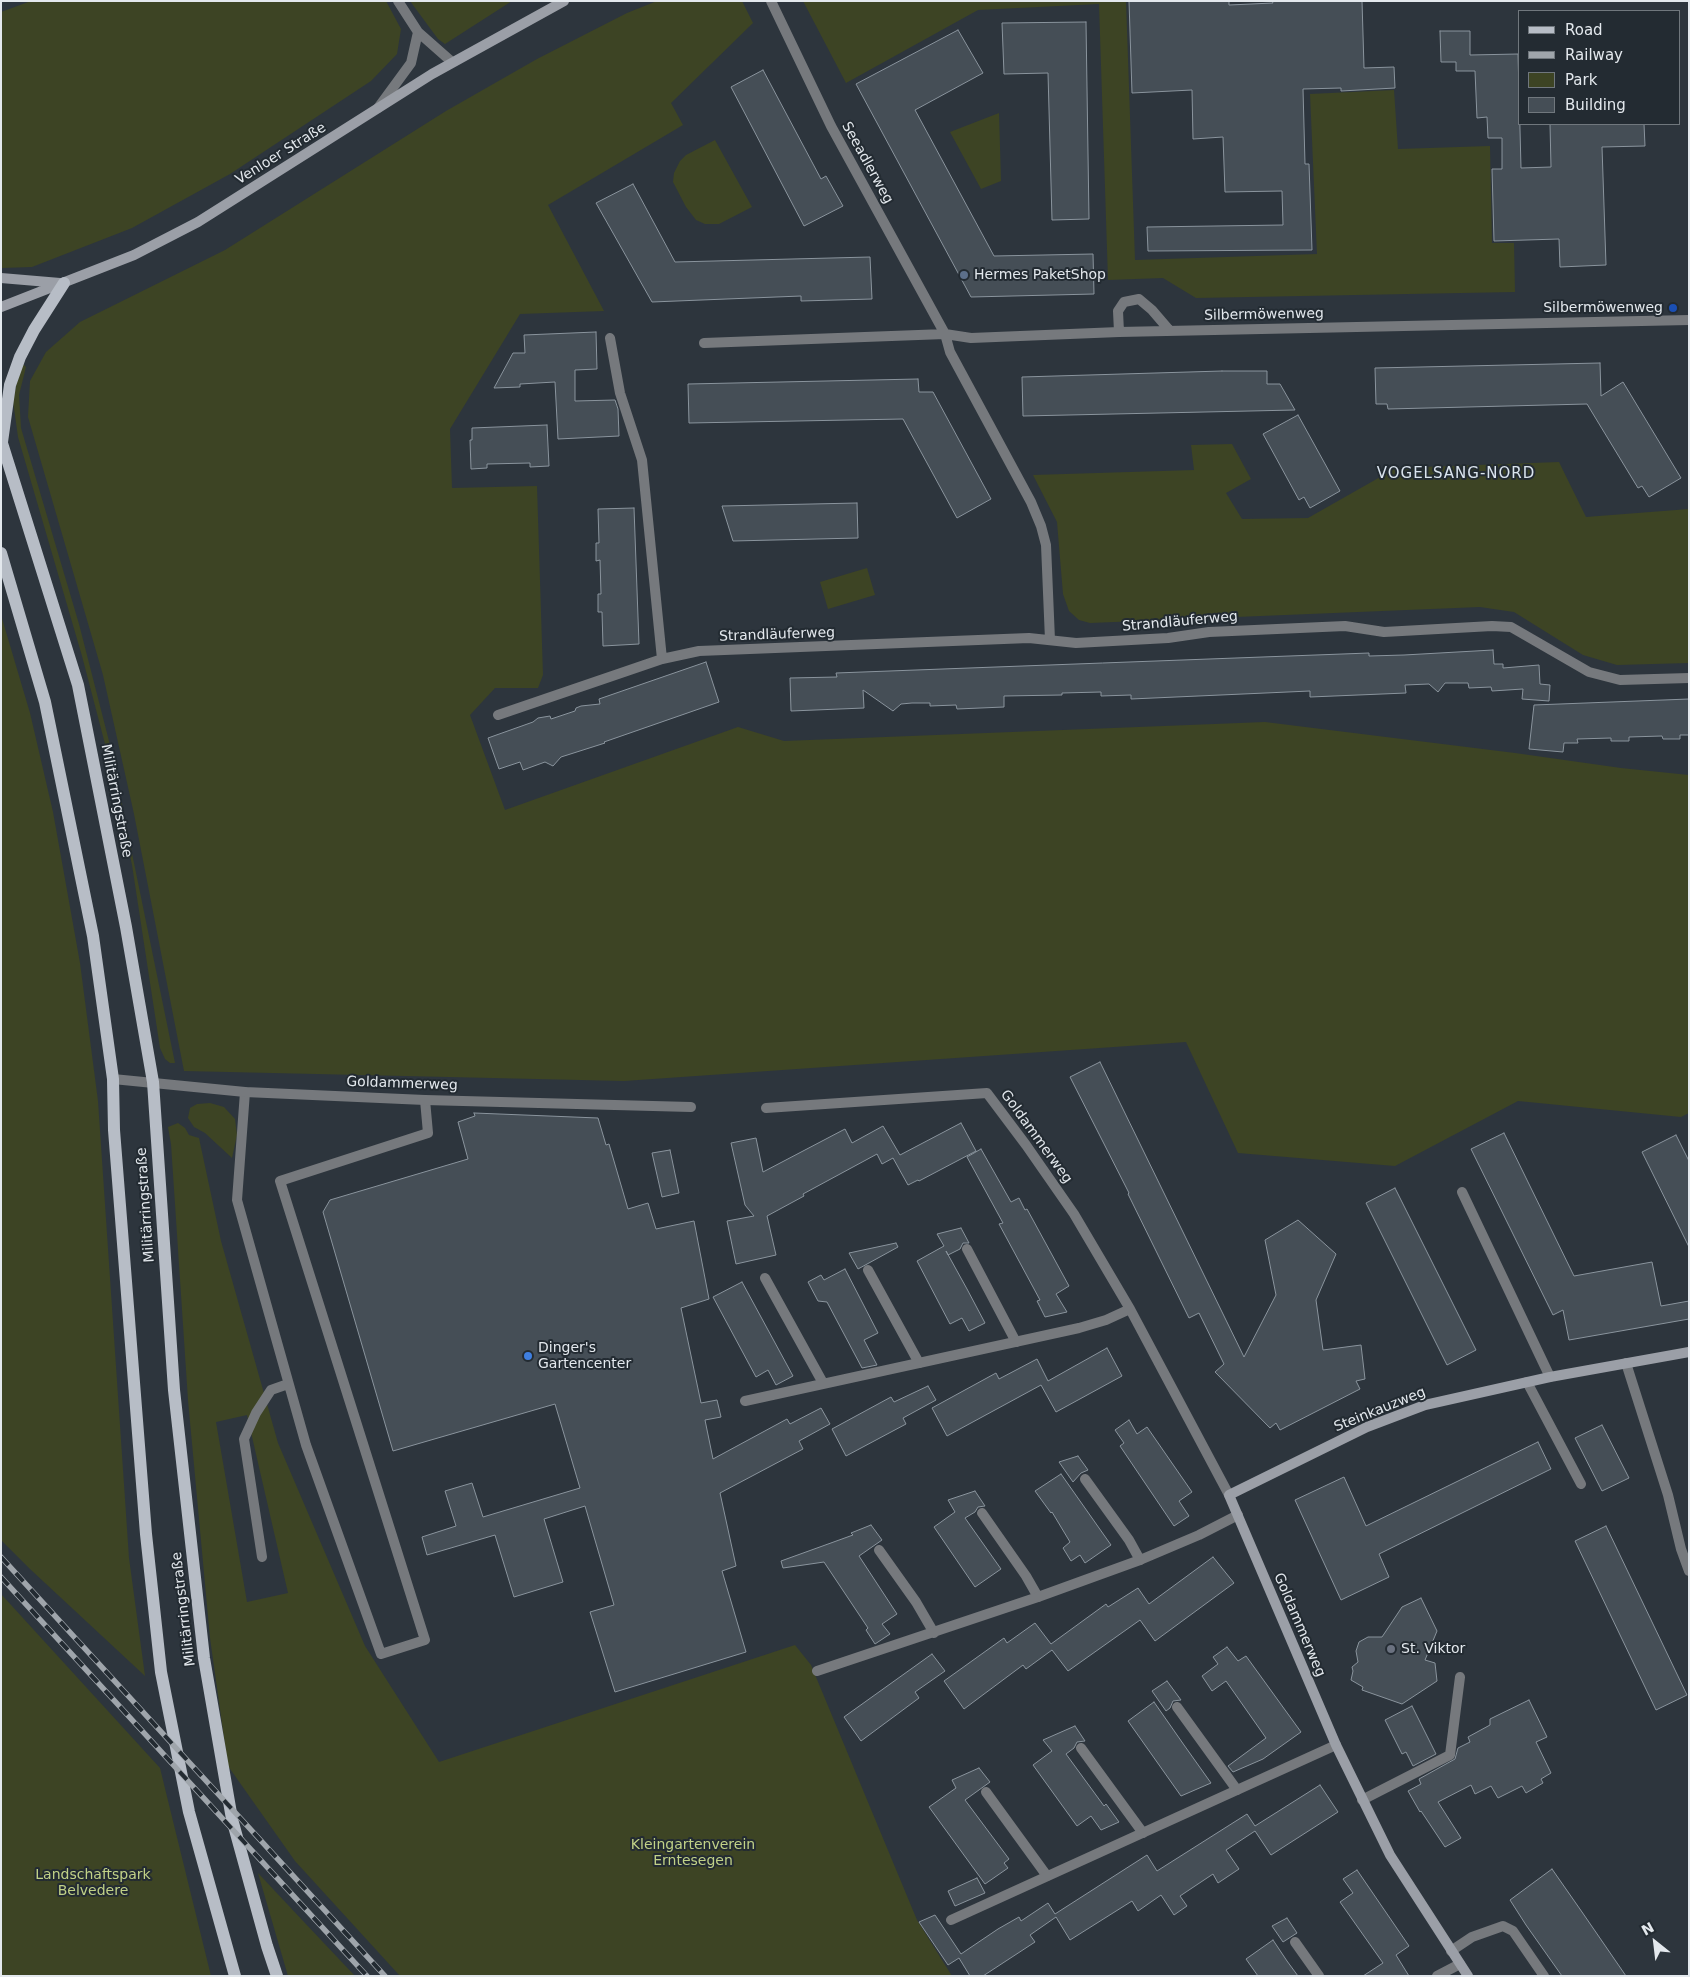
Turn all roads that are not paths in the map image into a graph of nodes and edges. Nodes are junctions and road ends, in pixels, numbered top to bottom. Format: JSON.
{"nodes":[{"id":1,"x":398,"y":1,"type":"edge"},
{"id":2,"x":564,"y":1,"type":"edge"},
{"id":3,"x":771,"y":1,"type":"edge"},
{"id":4,"x":418,"y":32,"type":"junction"},
{"id":5,"x":452,"y":62,"type":"junction"},
{"id":6,"x":378,"y":108,"type":"junction"},
{"id":7,"x":1,"y":278,"type":"edge"},
{"id":8,"x":64,"y":283,"type":"junction"},
{"id":9,"x":1,"y":307,"type":"edge"},
{"id":10,"x":1689,"y":320,"type":"edge"},
{"id":11,"x":1170,"y":331,"type":"junction"},
{"id":12,"x":1118,"y":332,"type":"junction"},
{"id":13,"x":945,"y":334,"type":"junction"},
{"id":14,"x":610,"y":338,"type":"dead end"},
{"id":15,"x":704,"y":343,"type":"dead end"},
{"id":16,"x":2,"y":441,"type":"edge"},
{"id":17,"x":1,"y":553,"type":"edge"},
{"id":18,"x":1050,"y":640,"type":"junction"},
{"id":19,"x":662,"y":659,"type":"junction"},
{"id":20,"x":1689,"y":678,"type":"edge"},
{"id":21,"x":498,"y":715,"type":"dead end"},
{"id":22,"x":112,"y":1079,"type":"junction"},
{"id":23,"x":152,"y":1082,"type":"junction"},
{"id":24,"x":245,"y":1092,"type":"junction"},
{"id":25,"x":425,"y":1100,"type":"junction"},
{"id":26,"x":691,"y":1107,"type":"dead end"},
{"id":27,"x":766,"y":1108,"type":"dead end"},
{"id":28,"x":1462,"y":1192,"type":"dead end"},
{"id":29,"x":967,"y":1249,"type":"dead end"},
{"id":30,"x":868,"y":1270,"type":"dead end"},
{"id":31,"x":765,"y":1278,"type":"dead end"},
{"id":32,"x":1130,"y":1309,"type":"junction"},
{"id":33,"x":1016,"y":1342,"type":"junction"},
{"id":34,"x":1689,"y":1352,"type":"edge"},
{"id":35,"x":919,"y":1363,"type":"junction"},
{"id":36,"x":1626,"y":1363,"type":"junction"},
{"id":37,"x":1550,"y":1377,"type":"junction"},
{"id":38,"x":1527,"y":1382,"type":"junction"},
{"id":39,"x":823,"y":1383,"type":"junction"},
{"id":40,"x":288,"y":1384,"type":"junction"},
{"id":41,"x":745,"y":1401,"type":"dead end"},
{"id":42,"x":1086,"y":1479,"type":"dead end"},
{"id":43,"x":1581,"y":1484,"type":"dead end"},
{"id":44,"x":1229,"y":1495,"type":"junction"},
{"id":45,"x":982,"y":1513,"type":"dead end"},
{"id":46,"x":1238,"y":1515,"type":"junction"},
{"id":47,"x":879,"y":1550,"type":"dead end"},
{"id":48,"x":262,"y":1557,"type":"dead end"},
{"id":49,"x":1140,"y":1560,"type":"junction"},
{"id":50,"x":1689,"y":1571,"type":"edge"},
{"id":51,"x":1038,"y":1597,"type":"junction"},
{"id":52,"x":934,"y":1633,"type":"junction"},
{"id":53,"x":816,"y":1671,"type":"dead end"},
{"id":54,"x":1460,"y":1677,"type":"dead end"},
{"id":55,"x":1177,"y":1707,"type":"dead end"},
{"id":56,"x":1336,"y":1745,"type":"junction"},
{"id":57,"x":1081,"y":1748,"type":"dead end"},
{"id":58,"x":1237,"y":1790,"type":"junction"},
{"id":59,"x":986,"y":1792,"type":"dead end"},
{"id":60,"x":1362,"y":1800,"type":"junction"},
{"id":61,"x":1143,"y":1833,"type":"junction"},
{"id":62,"x":1047,"y":1876,"type":"junction"},
{"id":63,"x":951,"y":1920,"type":"dead end"},
{"id":64,"x":1295,"y":1942,"type":"dead end"},
{"id":65,"x":1451,"y":1951,"type":"junction"},
{"id":66,"x":1460,"y":1964,"type":"junction"},
{"id":67,"x":235,"y":1976,"type":"edge"},
{"id":68,"x":277,"y":1976,"type":"edge"},
{"id":69,"x":1319,"y":1976,"type":"edge"},
{"id":70,"x":1437,"y":1976,"type":"edge"},
{"id":71,"x":1468,"y":1976,"type":"edge"},
{"id":72,"x":1544,"y":1976,"type":"edge"}],
"edges":[{"from":1,"to":4,"type":"street"},
{"from":2,"to":5,"type":"street","name":"Venloer Straße"},
{"from":3,"to":13,"type":"street","name":"Seeadlerweg"},
{"from":4,"to":5,"type":"street"},
{"from":4,"to":6,"type":"street"},
{"from":5,"to":6,"type":"street","name":"Venloer Straße"},
{"from":6,"to":8,"type":"street","name":"Venloer Straße"},
{"from":7,"to":8,"type":"street"},
{"from":8,"to":9,"type":"street","name":"Venloer Straße"},
{"from":8,"to":16,"type":"main road"},
{"from":10,"to":11,"type":"street","name":"Silbermöwenweg"},
{"from":11,"to":12,"type":"street","name":"Silbermöwenweg"},
{"from":11,"to":12,"type":"street"},
{"from":12,"to":13,"type":"street","name":"Silbermöwenweg"},
{"from":13,"to":15,"type":"street"},
{"from":13,"to":18,"type":"street","name":"Seeadlerweg"},
{"from":14,"to":19,"type":"street"},
{"from":16,"to":23,"type":"main road","name":"Militärringstraße"},
{"from":17,"to":22,"type":"main road","name":"Militärringstraße"},
{"from":18,"to":19,"type":"street","name":"Strandläuferweg"},
{"from":18,"to":20,"type":"street","name":"Strandläuferweg"},
{"from":19,"to":21,"type":"street","name":"Strandläuferweg"},
{"from":22,"to":23,"type":"street","name":"Goldammerweg"},
{"from":22,"to":67,"type":"main road","name":"Militärringstraße"},
{"from":23,"to":24,"type":"street","name":"Goldammerweg"},
{"from":23,"to":68,"type":"main road","name":"Militärringstraße"},
{"from":24,"to":25,"type":"street","name":"Goldammerweg"},
{"from":24,"to":40,"type":"street"},
{"from":25,"to":26,"type":"street","name":"Goldammerweg"},
{"from":25,"to":40,"type":"street"},
{"from":27,"to":32,"type":"street","name":"Goldammerweg"},
{"from":28,"to":37,"type":"street"},
{"from":29,"to":33,"type":"street"},
{"from":30,"to":35,"type":"street"},
{"from":31,"to":39,"type":"street"},
{"from":32,"to":33,"type":"street"},
{"from":32,"to":44,"type":"street","name":"Goldammerweg"},
{"from":33,"to":35,"type":"street"},
{"from":34,"to":36,"type":"street","name":"Steinkauzweg"},
{"from":35,"to":39,"type":"street"},
{"from":36,"to":37,"type":"street","name":"Steinkauzweg"},
{"from":36,"to":50,"type":"street"},
{"from":37,"to":38,"type":"street","name":"Steinkauzweg"},
{"from":38,"to":43,"type":"street"},
{"from":38,"to":44,"type":"street","name":"Steinkauzweg"},
{"from":39,"to":41,"type":"street"},
{"from":40,"to":48,"type":"street"},
{"from":42,"to":49,"type":"street"},
{"from":44,"to":46,"type":"street","name":"Goldammerweg"},
{"from":45,"to":51,"type":"street"},
{"from":46,"to":49,"type":"street"},
{"from":46,"to":56,"type":"street","name":"Goldammerweg"},
{"from":47,"to":52,"type":"street"},
{"from":49,"to":51,"type":"street"},
{"from":51,"to":52,"type":"street"},
{"from":52,"to":53,"type":"street"},
{"from":54,"to":60,"type":"street"},
{"from":55,"to":58,"type":"street"},
{"from":56,"to":58,"type":"street"},
{"from":56,"to":60,"type":"street","name":"Goldammerweg"},
{"from":57,"to":61,"type":"street"},
{"from":58,"to":61,"type":"street"},
{"from":59,"to":62,"type":"street"},
{"from":60,"to":65,"type":"street","name":"Goldammerweg"},
{"from":61,"to":62,"type":"street"},
{"from":62,"to":63,"type":"street"},
{"from":64,"to":69,"type":"street"},
{"from":65,"to":66,"type":"street","name":"Goldammerweg"},
{"from":65,"to":72,"type":"street"},
{"from":66,"to":70,"type":"street"},
{"from":66,"to":71,"type":"street","name":"Goldammerweg"}]}
